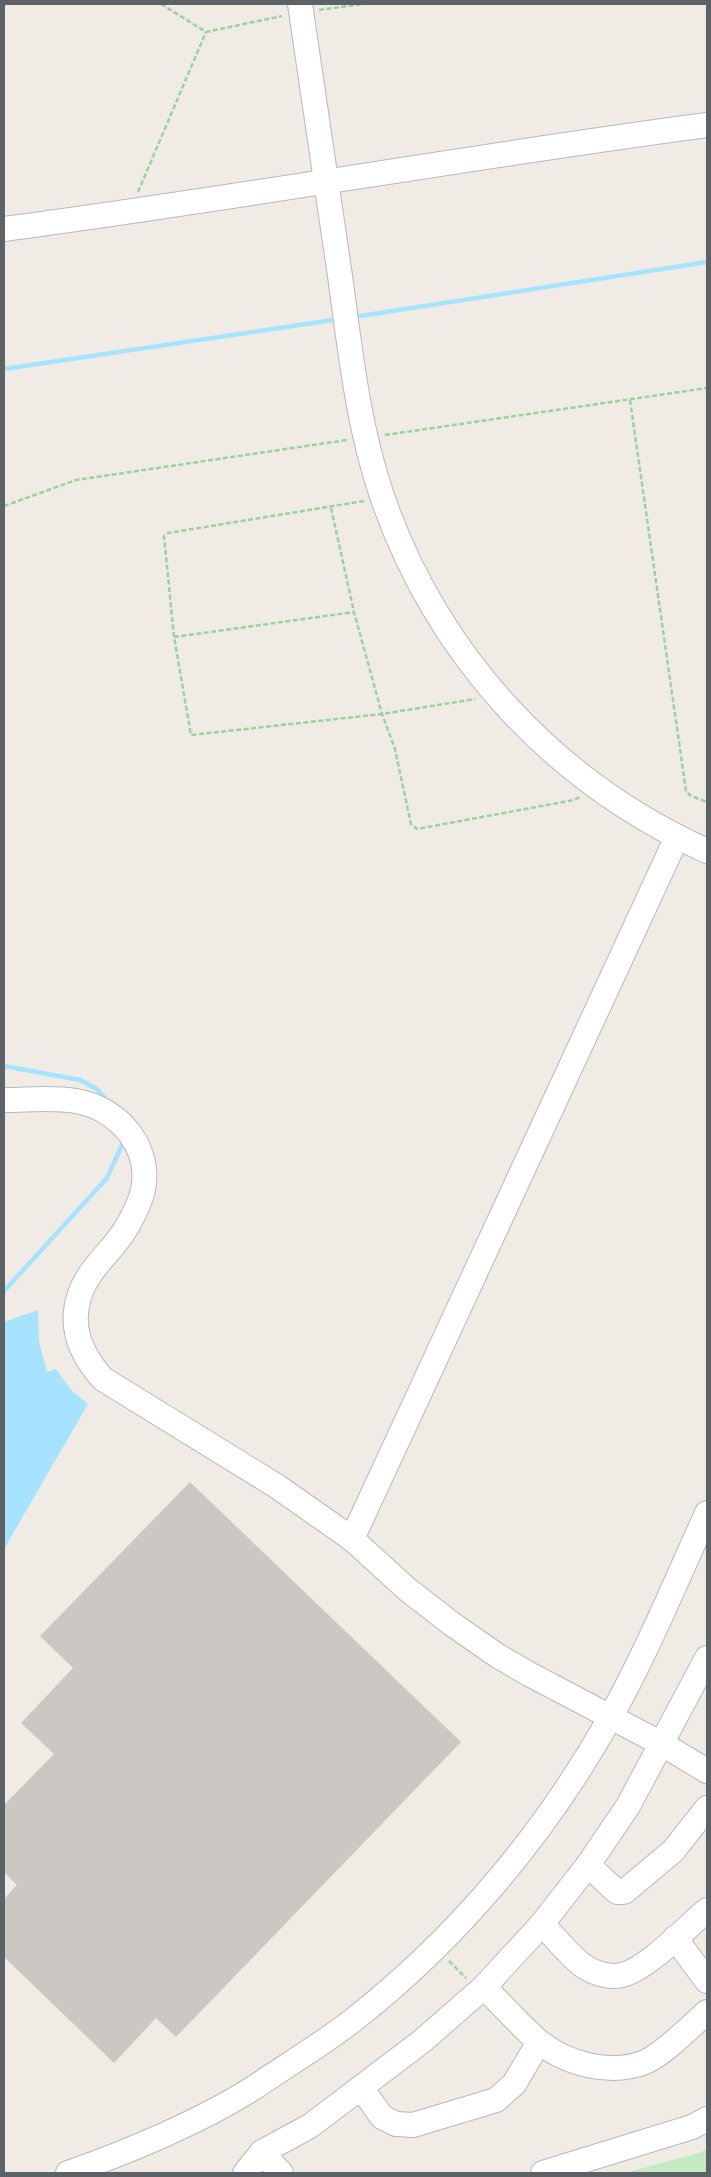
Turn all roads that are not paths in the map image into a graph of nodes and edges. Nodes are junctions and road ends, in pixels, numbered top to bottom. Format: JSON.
{"nodes":[{"id":1,"x":300,"y":8,"type":"edge"},
{"id":2,"x":707,"y":125,"type":"edge"},
{"id":3,"x":327,"y":183,"type":"junction"},
{"id":4,"x":4,"y":229,"type":"edge"},
{"id":5,"x":677,"y":837,"type":"junction"},
{"id":6,"x":707,"y":851,"type":"edge"},
{"id":7,"x":4,"y":1100,"type":"edge"},
{"id":8,"x":707,"y":1513,"type":"edge"},
{"id":9,"x":352,"y":1539,"type":"junction"},
{"id":10,"x":707,"y":1658,"type":"edge"},
{"id":11,"x":610,"y":1718,"type":"junction"},
{"id":12,"x":662,"y":1744,"type":"junction"},
{"id":13,"x":707,"y":1771,"type":"edge"},
{"id":14,"x":707,"y":1808,"type":"edge"},
{"id":15,"x":588,"y":1865,"type":"junction"},
{"id":16,"x":707,"y":1910,"type":"edge"},
{"id":17,"x":542,"y":1924,"type":"junction"},
{"id":18,"x":675,"y":1938,"type":"junction"},
{"id":19,"x":707,"y":1981,"type":"edge"},
{"id":20,"x":484,"y":1987,"type":"junction"},
{"id":21,"x":707,"y":2012,"type":"edge"},
{"id":22,"x":539,"y":2042,"type":"junction"},
{"id":23,"x":362,"y":2089,"type":"junction"},
{"id":24,"x":707,"y":2119,"type":"edge"},
{"id":25,"x":262,"y":2152,"type":"junction"},
{"id":26,"x":68,"y":2173,"type":"edge"},
{"id":27,"x":245,"y":2173,"type":"edge"},
{"id":28,"x":281,"y":2173,"type":"edge"},
{"id":29,"x":543,"y":2173,"type":"edge"}],
"edges":[{"from":1,"to":3,"type":"street"},
{"from":2,"to":3,"type":"street"},
{"from":3,"to":4,"type":"street"},
{"from":3,"to":5,"type":"street"},
{"from":5,"to":6,"type":"street"},
{"from":5,"to":9,"type":"street"},
{"from":7,"to":9,"type":"street"},
{"from":8,"to":11,"type":"street"},
{"from":9,"to":11,"type":"street"},
{"from":10,"to":12,"type":"street"},
{"from":11,"to":12,"type":"street"},
{"from":11,"to":26,"type":"street"},
{"from":12,"to":13,"type":"street"},
{"from":12,"to":15,"type":"street"},
{"from":14,"to":15,"type":"street"},
{"from":15,"to":17,"type":"street"},
{"from":16,"to":18,"type":"street"},
{"from":17,"to":18,"type":"street"},
{"from":17,"to":20,"type":"street"},
{"from":18,"to":19,"type":"street"},
{"from":20,"to":22,"type":"street"},
{"from":20,"to":23,"type":"street"},
{"from":21,"to":22,"type":"street"},
{"from":22,"to":23,"type":"street"},
{"from":23,"to":25,"type":"street"},
{"from":24,"to":29,"type":"street"},
{"from":25,"to":27,"type":"street"},
{"from":25,"to":28,"type":"street"}]}
